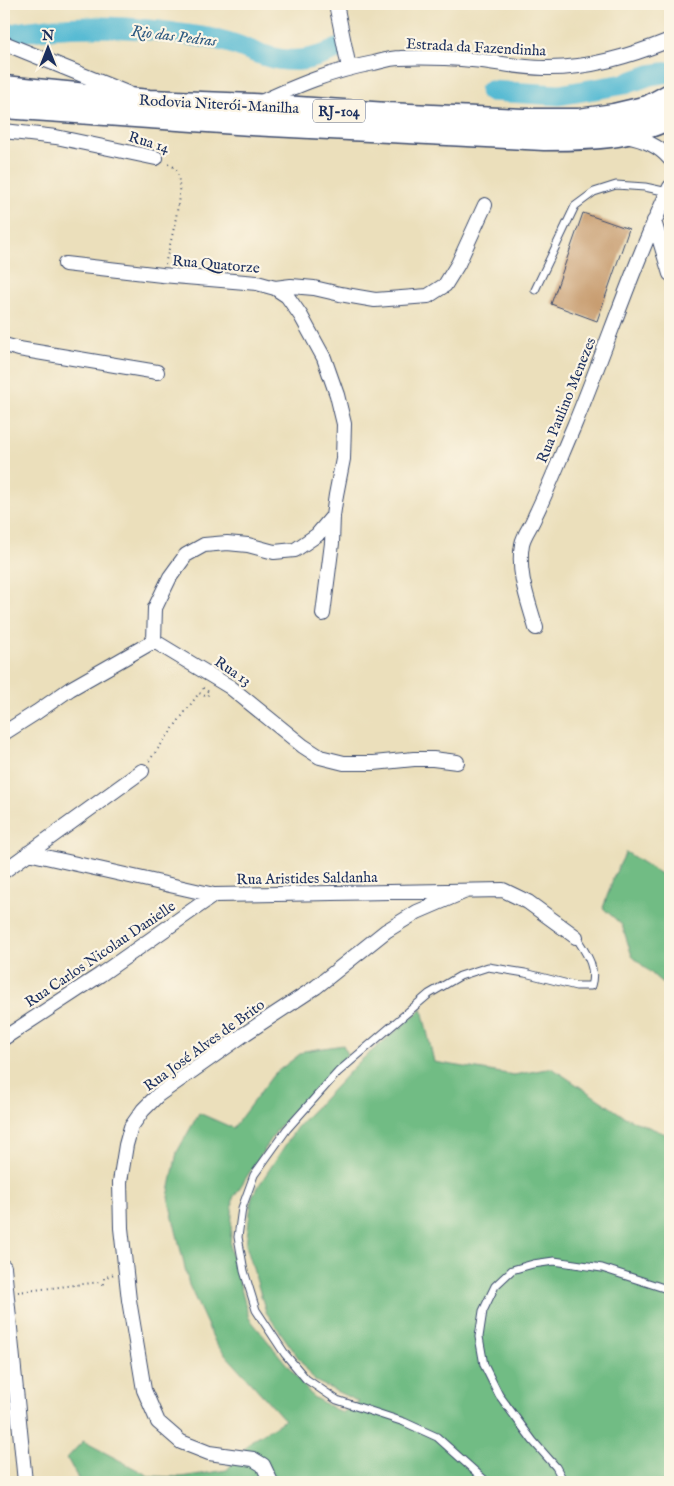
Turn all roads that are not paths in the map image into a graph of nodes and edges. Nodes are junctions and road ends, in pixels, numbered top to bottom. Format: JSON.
{"nodes":[{"id":1,"x":342,"y":7,"type":"edge"},
{"id":2,"x":670,"y":40,"type":"edge"},
{"id":3,"x":4,"y":43,"type":"edge"},
{"id":4,"x":349,"y":68,"type":"junction"},
{"id":5,"x":4,"y":87,"type":"edge"},
{"id":6,"x":670,"y":95,"type":"edge"},
{"id":7,"x":149,"y":101,"type":"junction"},
{"id":8,"x":254,"y":105,"type":"junction"},
{"id":9,"x":4,"y":107,"type":"edge"},
{"id":10,"x":670,"y":118,"type":"edge"},
{"id":11,"x":4,"y":131,"type":"edge"},
{"id":12,"x":620,"y":135,"type":"junction"},
{"id":13,"x":156,"y":158,"type":"road end"},
{"id":14,"x":670,"y":159,"type":"edge"},
{"id":15,"x":669,"y":189,"type":"edge"},
{"id":16,"x":486,"y":205,"type":"dead end"},
{"id":17,"x":654,"y":221,"type":"junction"},
{"id":18,"x":65,"y":264,"type":"dead end"},
{"id":19,"x":670,"y":274,"type":"edge"},
{"id":20,"x":276,"y":288,"type":"junction"},
{"id":21,"x":535,"y":290,"type":"dead end"},
{"id":22,"x":4,"y":345,"type":"edge"},
{"id":23,"x":157,"y":372,"type":"dead end"},
{"id":24,"x":333,"y":516,"type":"junction"},
{"id":25,"x":323,"y":614,"type":"dead end"},
{"id":26,"x":536,"y":628,"type":"dead end"},
{"id":27,"x":154,"y":641,"type":"junction"},
{"id":28,"x":4,"y":733,"type":"edge"},
{"id":29,"x":457,"y":762,"type":"dead end"},
{"id":30,"x":142,"y":771,"type":"road end"},
{"id":31,"x":28,"y":853,"type":"junction"},
{"id":32,"x":4,"y":871,"type":"edge"},
{"id":33,"x":466,"y":891,"type":"junction"},
{"id":34,"x":214,"y":896,"type":"junction"},
{"id":35,"x":576,"y":937,"type":"joint"},
{"id":36,"x":4,"y":1038,"type":"edge"},
{"id":37,"x":4,"y":1267,"type":"edge"},
{"id":38,"x":670,"y":1290,"type":"edge"},
{"id":39,"x":25,"y":1482,"type":"edge"},
{"id":40,"x":271,"y":1482,"type":"edge"},
{"id":41,"x":487,"y":1482,"type":"edge"},
{"id":42,"x":564,"y":1482,"type":"edge"}],
"edges":[{"from":1,"to":4,"type":"street"},
{"from":2,"to":4,"type":"street","name":"Estrada da Fazendinha"},
{"from":3,"to":7,"type":"street"},
{"from":4,"to":8,"type":"street","name":"Estrada da Fazendinha"},
{"from":5,"to":7,"type":"highway","name":"Rodovia Niterói-Manilha","number":"RJ-104"},
{"from":6,"to":8,"type":"highway","name":"Rodovia Niterói-Manilha","number":"RJ-104"},
{"from":7,"to":8,"type":"highway","name":"Rodovia Niterói-Manilha","number":"RJ-104"},
{"from":9,"to":12,"type":"highway","name":"Rodovia Niterói-Manilha","number":"RJ-104"},
{"from":10,"to":12,"type":"highway","name":"Rodovia Niterói-Manilha","number":"RJ-104"},
{"from":11,"to":13,"type":"street","name":"Rua 14"},
{"from":12,"to":14,"type":"street"},
{"from":15,"to":17,"type":"street","name":"Rua Paulino Menezes"},
{"from":15,"to":21,"type":"lane"},
{"from":16,"to":20,"type":"street"},
{"from":17,"to":19,"type":"street"},
{"from":17,"to":26,"type":"street","name":"Rua Paulino Menezes"},
{"from":18,"to":20,"type":"street","name":"Rua Quatorze"},
{"from":20,"to":24,"type":"street","name":"Rua Quatorze"},
{"from":22,"to":23,"type":"street"},
{"from":24,"to":25,"type":"street"},
{"from":24,"to":27,"type":"street","name":"Rua Quatorze"},
{"from":27,"to":28,"type":"street"},
{"from":27,"to":29,"type":"street","name":"Rua 13"},
{"from":30,"to":31,"type":"street"},
{"from":31,"to":32,"type":"street"},
{"from":31,"to":34,"type":"street","name":"Rua Aristides Saldanha"},
{"from":33,"to":34,"type":"street","name":"Rua Aristides Saldanha"},
{"from":33,"to":35,"type":"street","name":"Rua Aristides Saldanha"},
{"from":33,"to":40,"type":"street","name":"Rua José Alves de Brito"},
{"from":34,"to":36,"type":"street","name":"Rua Carlos Nicolau Danielle"},
{"from":35,"to":41,"type":"lane"},
{"from":37,"to":39,"type":"street"},
{"from":38,"to":42,"type":"lane"}]}
